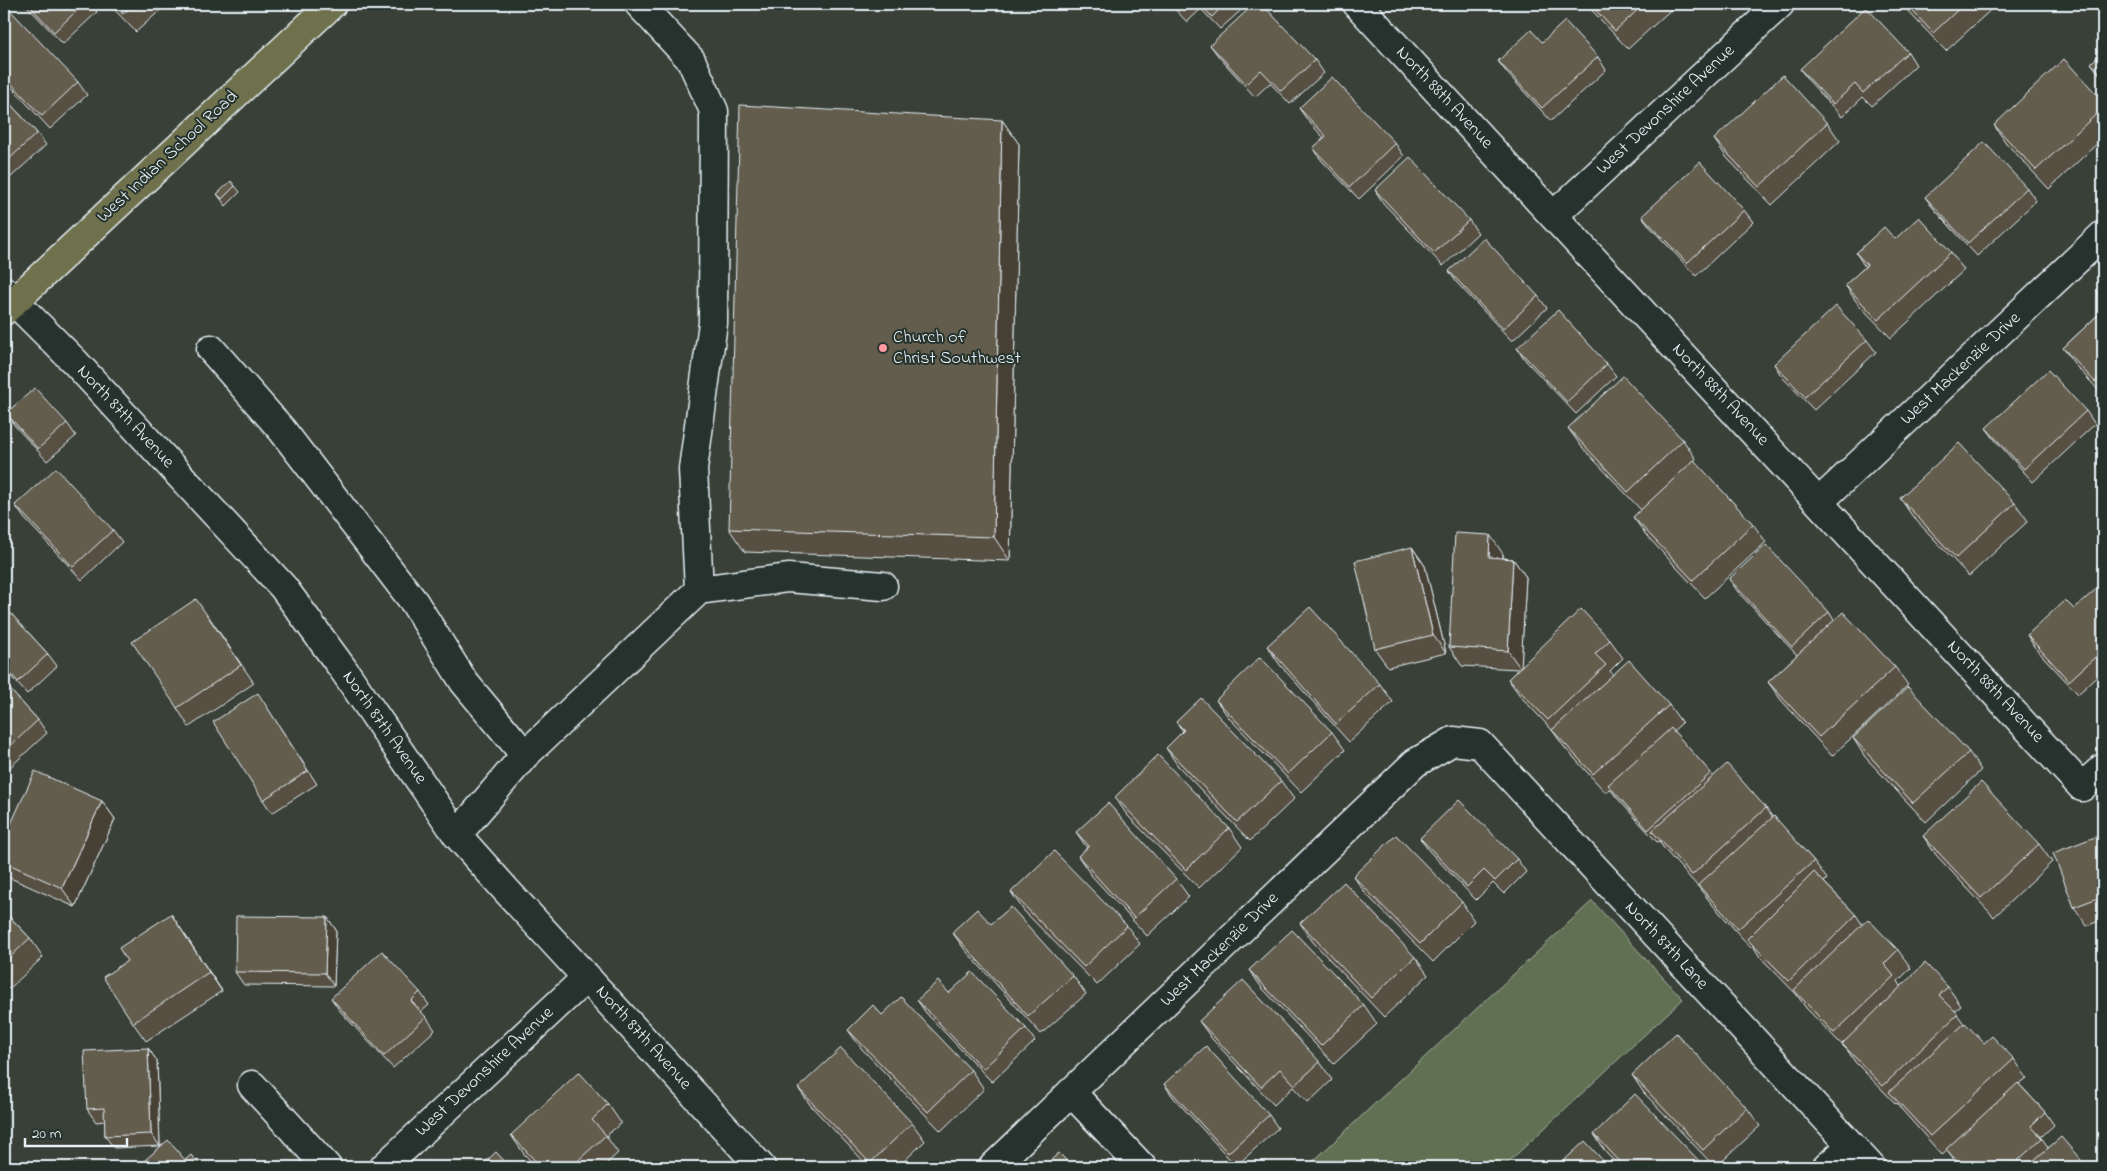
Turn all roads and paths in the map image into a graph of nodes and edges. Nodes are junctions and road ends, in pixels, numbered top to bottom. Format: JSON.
{"nodes":[{"id":1,"x":332,"y":4,"type":"edge"},
{"id":2,"x":640,"y":4,"type":"edge"},
{"id":3,"x":1357,"y":4,"type":"edge"},
{"id":4,"x":1780,"y":4,"type":"edge"},
{"id":5,"x":1553,"y":216,"type":"junction"},
{"id":6,"x":2103,"y":235,"type":"edge"},
{"id":7,"x":7,"y":301,"type":"edge"},
{"id":8,"x":211,"y":349,"type":"dead end"},
{"id":9,"x":1819,"y":502,"type":"junction"},
{"id":10,"x":883,"y":586,"type":"dead end"},
{"id":11,"x":699,"y":590,"type":"junction"},
{"id":12,"x":1453,"y":741,"type":"joint"},
{"id":13,"x":525,"y":755,"type":"junction"},
{"id":14,"x":2103,"y":768,"type":"edge"},
{"id":15,"x":457,"y":834,"type":"junction"},
{"id":16,"x":587,"y":977,"type":"junction"},
{"id":17,"x":252,"y":1085,"type":"dead end"},
{"id":18,"x":1071,"y":1092,"type":"junction"},
{"id":19,"x":1851,"y":1146,"type":"junction"},
{"id":20,"x":327,"y":1167,"type":"edge"},
{"id":21,"x":384,"y":1167,"type":"edge"},
{"id":22,"x":761,"y":1167,"type":"edge"},
{"id":23,"x":993,"y":1167,"type":"edge"},
{"id":24,"x":1142,"y":1167,"type":"edge"},
{"id":25,"x":1828,"y":1167,"type":"edge"},
{"id":26,"x":1871,"y":1167,"type":"edge"}],
"edges":[{"from":1,"to":7,"type":"main road","name":"West Indian School Road"},
{"from":2,"to":11,"type":"street"},
{"from":3,"to":5,"type":"street","name":"North 88th Avenue"},
{"from":4,"to":5,"type":"street","name":"West Devonshire Avenue"},
{"from":5,"to":9,"type":"street","name":"North 88th Avenue"},
{"from":6,"to":9,"type":"street","name":"West Mackenzie Drive"},
{"from":7,"to":15,"type":"street","name":"North 87th Avenue"},
{"from":8,"to":13,"type":"street"},
{"from":9,"to":14,"type":"street","name":"North 88th Avenue"},
{"from":10,"to":11,"type":"street"},
{"from":11,"to":13,"type":"street"},
{"from":12,"to":18,"type":"street","name":"West Mackenzie Drive"},
{"from":12,"to":19,"type":"street","name":"North 87th Lane"},
{"from":13,"to":15,"type":"street"},
{"from":15,"to":16,"type":"street","name":"North 87th Avenue"},
{"from":16,"to":21,"type":"street","name":"West Devonshire Avenue"},
{"from":16,"to":22,"type":"street","name":"North 87th Avenue"},
{"from":17,"to":20,"type":"street"},
{"from":18,"to":23,"type":"street","name":"West Mackenzie Drive"},
{"from":18,"to":24,"type":"street"},
{"from":19,"to":25,"type":"street"},
{"from":19,"to":26,"type":"street","name":"North 87th Lane"}]}
